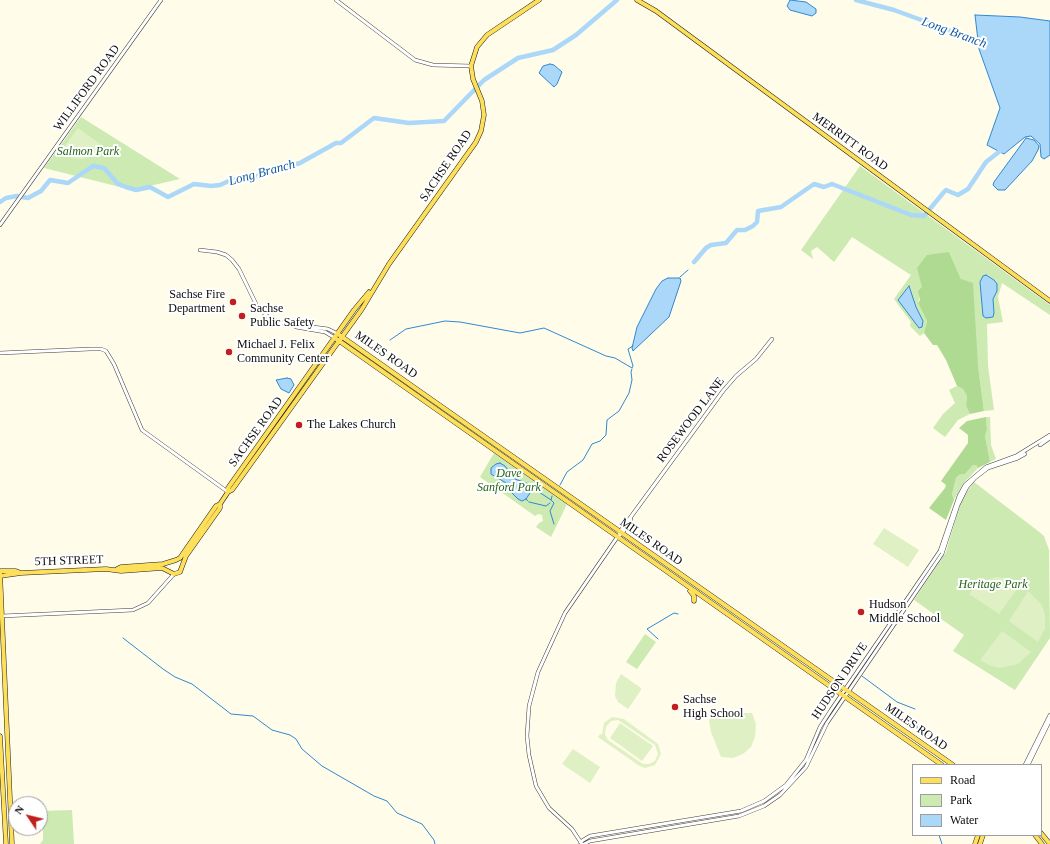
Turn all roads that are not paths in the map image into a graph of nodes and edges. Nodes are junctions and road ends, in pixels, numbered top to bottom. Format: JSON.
{"nodes":[{"id":1,"x":161,"y":0,"type":"edge"},
{"id":2,"x":336,"y":0,"type":"edge"},
{"id":3,"x":538,"y":0,"type":"edge"},
{"id":4,"x":637,"y":0,"type":"edge"},
{"id":5,"x":471,"y":66,"type":"junction"},
{"id":6,"x":0,"y":225,"type":"edge"},
{"id":7,"x":200,"y":250,"type":"dead end"},
{"id":8,"x":1050,"y":301,"type":"edge"},
{"id":9,"x":294,"y":325,"type":"junction"},
{"id":10,"x":340,"y":335,"type":"junction"},
{"id":11,"x":337,"y":339,"type":"junction"},
{"id":12,"x":772,"y":339,"type":"dead end"},
{"id":13,"x":0,"y":353,"type":"edge"},
{"id":14,"x":421,"y":392,"type":"junction"},
{"id":15,"x":418,"y":397,"type":"junction"},
{"id":16,"x":1050,"y":436,"type":"edge"},
{"id":17,"x":549,"y":482,"type":"junction"},
{"id":18,"x":545,"y":487,"type":"junction"},
{"id":19,"x":228,"y":492,"type":"junction"},
{"id":20,"x":220,"y":504,"type":"junction"},
{"id":21,"x":621,"y":532,"type":"junction"},
{"id":22,"x":617,"y":537,"type":"junction"},
{"id":23,"x":176,"y":560,"type":"junction"},
{"id":24,"x":168,"y":563,"type":"junction"},
{"id":25,"x":181,"y":567,"type":"junction"},
{"id":26,"x":117,"y":569,"type":"junction"},
{"id":27,"x":168,"y":570,"type":"junction"},
{"id":28,"x":0,"y":571,"type":"edge"},
{"id":29,"x":21,"y":573,"type":"junction"},
{"id":30,"x":174,"y":574,"type":"junction"},
{"id":31,"x":0,"y":576,"type":"edge"},
{"id":32,"x":166,"y":581,"type":"junction"},
{"id":33,"x":686,"y":586,"type":"junction"},
{"id":34,"x":694,"y":601,"type":"dead end"},
{"id":35,"x":1,"y":616,"type":"edge"},
{"id":36,"x":2,"y":658,"type":"edge"},
{"id":37,"x":808,"y":664,"type":"junction"},
{"id":38,"x":804,"y":668,"type":"junction"},
{"id":39,"x":846,"y":691,"type":"junction"},
{"id":40,"x":843,"y":696,"type":"junction"},
{"id":41,"x":1050,"y":715,"type":"edge"},
{"id":42,"x":1050,"y":720,"type":"edge"},
{"id":43,"x":0,"y":736,"type":"edge"},
{"id":44,"x":941,"y":764,"type":"edge"},
{"id":45,"x":952,"y":764,"type":"edge"},
{"id":46,"x":1026,"y":764,"type":"edge"},
{"id":47,"x":1028,"y":764,"type":"edge"},
{"id":48,"x":1042,"y":834,"type":"edge"},
{"id":49,"x":1036,"y":836,"type":"edge"},
{"id":50,"x":582,"y":843,"type":"edge"},
{"id":51,"x":6,"y":844,"type":"edge"},
{"id":52,"x":12,"y":844,"type":"edge"},
{"id":53,"x":1042,"y":844,"type":"edge"},
{"id":54,"x":1050,"y":844,"type":"edge"}],
"edges":[{"from":1,"to":6,"type":"street","name":"WILLIFORD ROAD"},
{"from":2,"to":5,"type":"street"},
{"from":3,"to":5,"type":"main road","name":"SACHSE ROAD"},
{"from":4,"to":8,"type":"main road","name":"MERRITT ROAD"},
{"from":5,"to":10,"type":"main road","name":"SACHSE ROAD"},
{"from":7,"to":9,"type":"street"},
{"from":9,"to":10,"type":"street"},
{"from":9,"to":11,"type":"street"},
{"from":10,"to":11,"type":"main road","name":"SACHSE ROAD"},
{"from":10,"to":14,"type":"main road","name":"MILES ROAD"},
{"from":11,"to":15,"type":"main road","name":"MILES ROAD"},
{"from":11,"to":19,"type":"main road","name":"SACHSE ROAD"},
{"from":12,"to":21,"type":"street","name":"ROSEWOOD LANE"},
{"from":13,"to":19,"type":"street"},
{"from":14,"to":15,"type":"main road"},
{"from":14,"to":17,"type":"main road","name":"MILES ROAD"},
{"from":15,"to":18,"type":"main road","name":"MILES ROAD"},
{"from":16,"to":39,"type":"street","name":"HUDSON DRIVE"},
{"from":17,"to":18,"type":"main road"},
{"from":17,"to":21,"type":"main road","name":"MILES ROAD"},
{"from":18,"to":22,"type":"main road","name":"MILES ROAD"},
{"from":19,"to":20,"type":"main road","name":"SACHSE ROAD"},
{"from":20,"to":23,"type":"main road","name":"SACHSE ROAD"},
{"from":20,"to":25,"type":"main road","name":"SACHSE ROAD"},
{"from":21,"to":22,"type":"street","name":"ROSEWOOD LANE"},
{"from":21,"to":37,"type":"main road","name":"MILES ROAD"},
{"from":22,"to":33,"type":"main road","name":"MILES ROAD"},
{"from":22,"to":50,"type":"street","name":"ROSEWOOD LANE"},
{"from":23,"to":24,"type":"main road"},
{"from":23,"to":25,"type":"main road"},
{"from":24,"to":26,"type":"main road","name":"5TH STREET"},
{"from":24,"to":27,"type":"main road"},
{"from":25,"to":30,"type":"main road"},
{"from":26,"to":27,"type":"main road","name":"5TH STREET"},
{"from":26,"to":29,"type":"main road","name":"5TH STREET"},
{"from":27,"to":30,"type":"main road"},
{"from":27,"to":32,"type":"street"},
{"from":28,"to":29,"type":"main road","name":"5TH STREET"},
{"from":28,"to":31,"type":"main road"},
{"from":29,"to":31,"type":"main road","name":"5TH STREET"},
{"from":30,"to":32,"type":"street"},
{"from":31,"to":35,"type":"main road"},
{"from":32,"to":35,"type":"street"},
{"from":33,"to":34,"type":"main road"},
{"from":33,"to":38,"type":"main road","name":"MILES ROAD"},
{"from":35,"to":36,"type":"main road"},
{"from":36,"to":52,"type":"main road"},
{"from":37,"to":38,"type":"main road"},
{"from":37,"to":39,"type":"main road","name":"MILES ROAD"},
{"from":38,"to":40,"type":"main road","name":"MILES ROAD"},
{"from":39,"to":40,"type":"street","name":"HUDSON DRIVE"},
{"from":39,"to":45,"type":"main road","name":"MILES ROAD"},
{"from":40,"to":44,"type":"main road","name":"MILES ROAD"},
{"from":40,"to":50,"type":"street","name":"HUDSON DRIVE"},
{"from":41,"to":46,"type":"street"},
{"from":42,"to":47,"type":"street"},
{"from":43,"to":51,"type":"main road"},
{"from":48,"to":54,"type":"main road"},
{"from":49,"to":53,"type":"main road"}]}
